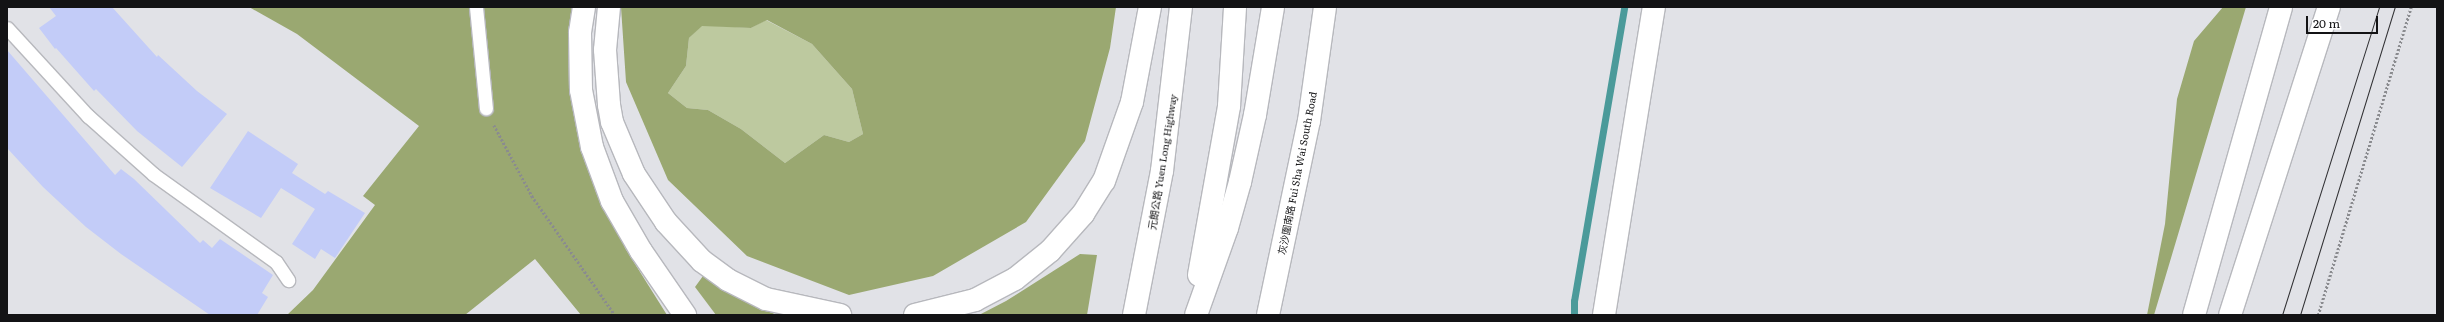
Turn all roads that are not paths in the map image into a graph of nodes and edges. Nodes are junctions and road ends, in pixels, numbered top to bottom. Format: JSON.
{"nodes":[{"id":1,"x":476,"y":7,"type":"edge"},
{"id":2,"x":584,"y":7,"type":"edge"},
{"id":3,"x":609,"y":7,"type":"edge"},
{"id":4,"x":1150,"y":7,"type":"edge"},
{"id":5,"x":1181,"y":7,"type":"edge"},
{"id":6,"x":1235,"y":7,"type":"edge"},
{"id":7,"x":1273,"y":7,"type":"edge"},
{"id":8,"x":1325,"y":7,"type":"edge"},
{"id":9,"x":1654,"y":7,"type":"edge"},
{"id":10,"x":2281,"y":7,"type":"edge"},
{"id":11,"x":2329,"y":7,"type":"edge"},
{"id":12,"x":7,"y":28,"type":"edge"},
{"id":13,"x":486,"y":109,"type":"road end"},
{"id":14,"x":288,"y":280,"type":"dead end"},
{"id":15,"x":685,"y":315,"type":"edge"},
{"id":16,"x":840,"y":315,"type":"edge"},
{"id":17,"x":915,"y":315,"type":"edge"},
{"id":18,"x":1134,"y":315,"type":"edge"},
{"id":19,"x":1192,"y":315,"type":"edge"},
{"id":20,"x":1196,"y":315,"type":"edge"},
{"id":21,"x":1268,"y":315,"type":"edge"},
{"id":22,"x":1604,"y":315,"type":"edge"},
{"id":23,"x":2194,"y":315,"type":"edge"},
{"id":24,"x":2230,"y":315,"type":"edge"}],
"edges":[{"from":1,"to":13,"type":"lane"},
{"from":2,"to":15,"type":"main road"},
{"from":3,"to":16,"type":"main road"},
{"from":4,"to":17,"type":"main road"},
{"from":5,"to":18,"type":"main road","name":"元朗公路 Yuen Long Highway"},
{"from":6,"to":19,"type":"main road"},
{"from":7,"to":20,"type":"main road"},
{"from":8,"to":21,"type":"main road","name":"灰沙圍南路 Fui Sha Wai South Road"},
{"from":9,"to":22,"type":"main road"},
{"from":10,"to":23,"type":"main road"},
{"from":11,"to":24,"type":"main road"},
{"from":12,"to":14,"type":"lane"}]}
